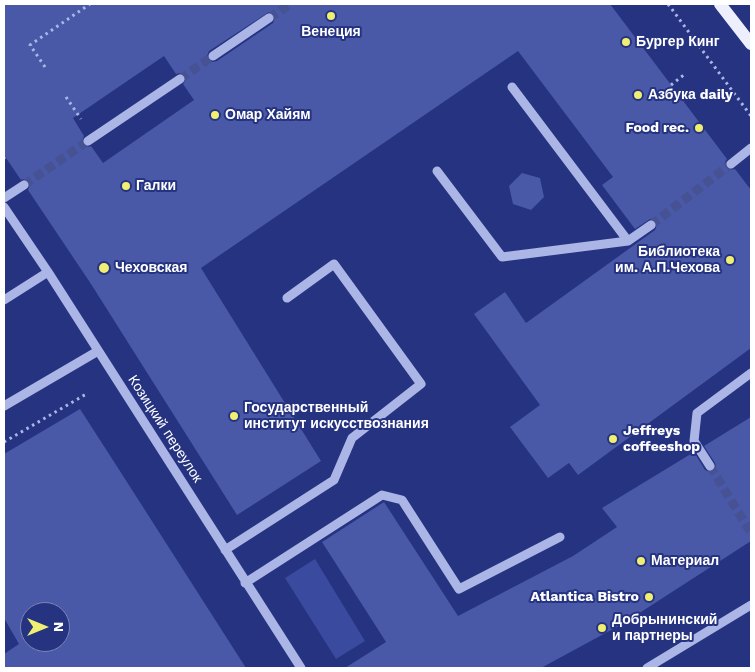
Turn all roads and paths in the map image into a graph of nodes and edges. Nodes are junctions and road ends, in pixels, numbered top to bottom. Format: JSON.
{"nodes":[{"id":1,"x":90,"y":4,"type":"edge"},
{"id":2,"x":668,"y":4,"type":"edge"},
{"id":3,"x":720,"y":4,"type":"edge"},
{"id":4,"x":269,"y":18,"type":"tunnel mouth"},
{"id":5,"x":751,"y":44,"type":"edge"},
{"id":6,"x":213,"y":56,"type":"tunnel mouth"},
{"id":7,"x":45,"y":66,"type":"dead end"},
{"id":8,"x":685,"y":74,"type":"dead end"},
{"id":9,"x":180,"y":79,"type":"tunnel mouth"},
{"id":10,"x":671,"y":84,"type":"dead end"},
{"id":11,"x":512,"y":87,"type":"dead end"},
{"id":12,"x":751,"y":116,"type":"edge"},
{"id":13,"x":88,"y":141,"type":"tunnel mouth"},
{"id":14,"x":751,"y":148,"type":"edge"},
{"id":15,"x":731,"y":164,"type":"tunnel mouth"},
{"id":16,"x":437,"y":172,"type":"dead end"},
{"id":17,"x":24,"y":185,"type":"tunnel mouth"},
{"id":18,"x":4,"y":198,"type":"edge"},
{"id":19,"x":4,"y":206,"type":"edge"},
{"id":20,"x":650,"y":225,"type":"tunnel mouth"},
{"id":21,"x":628,"y":242,"type":"junction"},
{"id":22,"x":48,"y":272,"type":"junction"},
{"id":23,"x":286,"y":298,"type":"dead end"},
{"id":24,"x":4,"y":300,"type":"edge"},
{"id":25,"x":98,"y":351,"type":"junction"},
{"id":26,"x":751,"y":373,"type":"edge"},
{"id":27,"x":88,"y":393,"type":"dead end"},
{"id":28,"x":4,"y":406,"type":"edge"},
{"id":29,"x":4,"y":442,"type":"edge"},
{"id":30,"x":710,"y":466,"type":"tunnel mouth"},
{"id":31,"x":560,"y":537,"type":"dead end"},
{"id":32,"x":225,"y":550,"type":"junction"},
{"id":33,"x":245,"y":583,"type":"junction"},
{"id":34,"x":751,"y":606,"type":"edge"},
{"id":35,"x":301,"y":668,"type":"edge"},
{"id":36,"x":647,"y":668,"type":"edge"}],
"edges":[{"from":1,"to":7,"type":"path"},
{"from":2,"to":12,"type":"path"},
{"from":3,"to":5,"type":"main road"},
{"from":4,"to":6,"type":"street"},
{"from":8,"to":10,"type":"path"},
{"from":9,"to":13,"type":"street"},
{"from":11,"to":21,"type":"street"},
{"from":14,"to":15,"type":"street"},
{"from":16,"to":21,"type":"street"},
{"from":17,"to":18,"type":"street"},
{"from":19,"to":22,"type":"street","name":"Козицкий переулок"},
{"from":20,"to":21,"type":"street"},
{"from":22,"to":24,"type":"street"},
{"from":22,"to":25,"type":"street","name":"Козицкий переулок"},
{"from":23,"to":32,"type":"street"},
{"from":25,"to":28,"type":"street"},
{"from":25,"to":32,"type":"street","name":"Козицкий переулок"},
{"from":26,"to":30,"type":"street"},
{"from":27,"to":29,"type":"path"},
{"from":31,"to":33,"type":"street"},
{"from":32,"to":33,"type":"street","name":"Козицкий переулок"},
{"from":33,"to":35,"type":"street","name":"Козицкий переулок"},
{"from":34,"to":36,"type":"street"}]}
